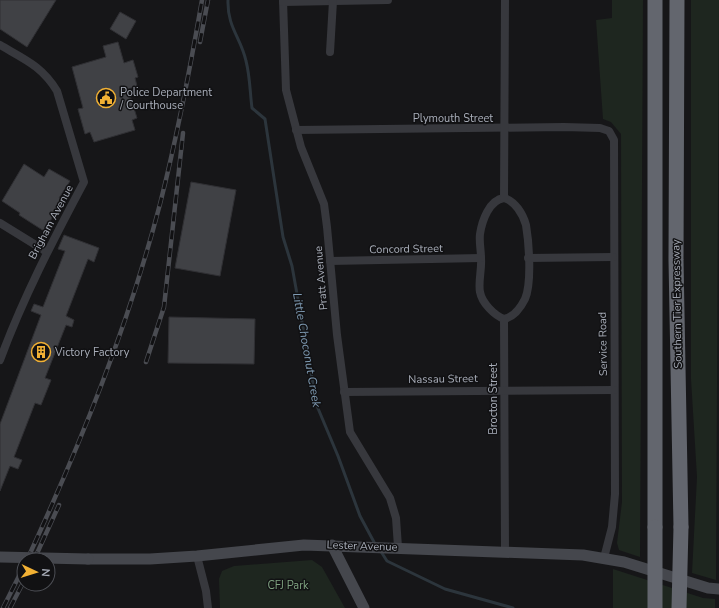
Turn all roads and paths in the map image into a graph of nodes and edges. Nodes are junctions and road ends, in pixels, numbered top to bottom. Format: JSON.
{"nodes":[{"id":1,"x":388,"y":0,"type":"edge"},
{"id":2,"x":505,"y":0,"type":"edge"},
{"id":3,"x":655,"y":0,"type":"edge"},
{"id":4,"x":677,"y":0,"type":"edge"},
{"id":5,"x":283,"y":1,"type":"edge"},
{"id":6,"x":338,"y":1,"type":"edge"},
{"id":7,"x":0,"y":45,"type":"edge"},
{"id":8,"x":330,"y":52,"type":"dead end"},
{"id":9,"x":504,"y":128,"type":"junction"},
{"id":10,"x":296,"y":130,"type":"junction"},
{"id":11,"x":609,"y":131,"type":"joint"},
{"id":12,"x":504,"y":198,"type":"junction"},
{"id":13,"x":0,"y":223,"type":"edge"},
{"id":14,"x":46,"y":252,"type":"junction"},
{"id":15,"x":613,"y":257,"type":"junction"},
{"id":16,"x":482,"y":258,"type":"junction"},
{"id":17,"x":528,"y":258,"type":"junction"},
{"id":18,"x":330,"y":261,"type":"junction"},
{"id":19,"x":504,"y":319,"type":"junction"},
{"id":20,"x":0,"y":360,"type":"edge"},
{"id":21,"x":504,"y":390,"type":"junction"},
{"id":22,"x":614,"y":390,"type":"junction"},
{"id":23,"x":344,"y":392,"type":"junction"},
{"id":24,"x":332,"y":545,"type":"junction"},
{"id":25,"x":395,"y":547,"type":"junction"},
{"id":26,"x":505,"y":552,"type":"junction"},
{"id":27,"x":197,"y":556,"type":"junction"},
{"id":28,"x":0,"y":557,"type":"edge"},
{"id":29,"x":604,"y":558,"type":"junction"},
{"id":30,"x":719,"y":589,"type":"edge"},
{"id":31,"x":208,"y":608,"type":"edge"},
{"id":32,"x":364,"y":608,"type":"edge"},
{"id":33,"x":654,"y":608,"type":"edge"},
{"id":34,"x":679,"y":608,"type":"edge"}],
"edges":[{"from":1,"to":6,"type":"street"},
{"from":2,"to":9,"type":"street"},
{"from":3,"to":33,"type":"highway","name":"Southern Tier Expressway","bridge":true},
{"from":4,"to":34,"type":"highway","name":"Southern Tier Expressway","bridge":true},
{"from":5,"to":6,"type":"street"},
{"from":5,"to":10,"type":"street","name":"Pratt Avenue"},
{"from":6,"to":8,"type":"street"},
{"from":7,"to":14,"type":"street","name":"Brigham Avenue"},
{"from":9,"to":10,"type":"street","name":"Plymouth Street"},
{"from":9,"to":11,"type":"street","name":"Plymouth Street"},
{"from":9,"to":12,"type":"street"},
{"from":10,"to":18,"type":"street","name":"Pratt Avenue"},
{"from":11,"to":15,"type":"street","name":"Service Road"},
{"from":12,"to":16,"type":"street"},
{"from":12,"to":17,"type":"street"},
{"from":13,"to":14,"type":"street"},
{"from":14,"to":20,"type":"street","name":"Brigham Avenue"},
{"from":15,"to":17,"type":"street"},
{"from":15,"to":22,"type":"street","name":"Service Road"},
{"from":16,"to":18,"type":"street","name":"Concord Street"},
{"from":16,"to":19,"type":"street"},
{"from":17,"to":19,"type":"street"},
{"from":18,"to":23,"type":"street","name":"Pratt Avenue"},
{"from":19,"to":21,"type":"street","name":"Brocton Street"},
{"from":21,"to":22,"type":"street","name":"Nassau Street"},
{"from":21,"to":23,"type":"street","name":"Nassau Street"},
{"from":21,"to":26,"type":"street","name":"Brocton Street"},
{"from":22,"to":29,"type":"street","name":"Service Road"},
{"from":23,"to":25,"type":"street","name":"Pratt Avenue"},
{"from":24,"to":25,"type":"street","name":"Lester Avenue"},
{"from":24,"to":27,"type":"street","name":"Lester Avenue"},
{"from":24,"to":32,"type":"street"},
{"from":25,"to":26,"type":"street","name":"Lester Avenue"},
{"from":26,"to":29,"type":"street","name":"Lester Avenue"},
{"from":27,"to":28,"type":"street","name":"Lester Avenue","bridge":true},
{"from":27,"to":31,"type":"street"},
{"from":29,"to":30,"type":"street","name":"Lester Avenue"}]}
